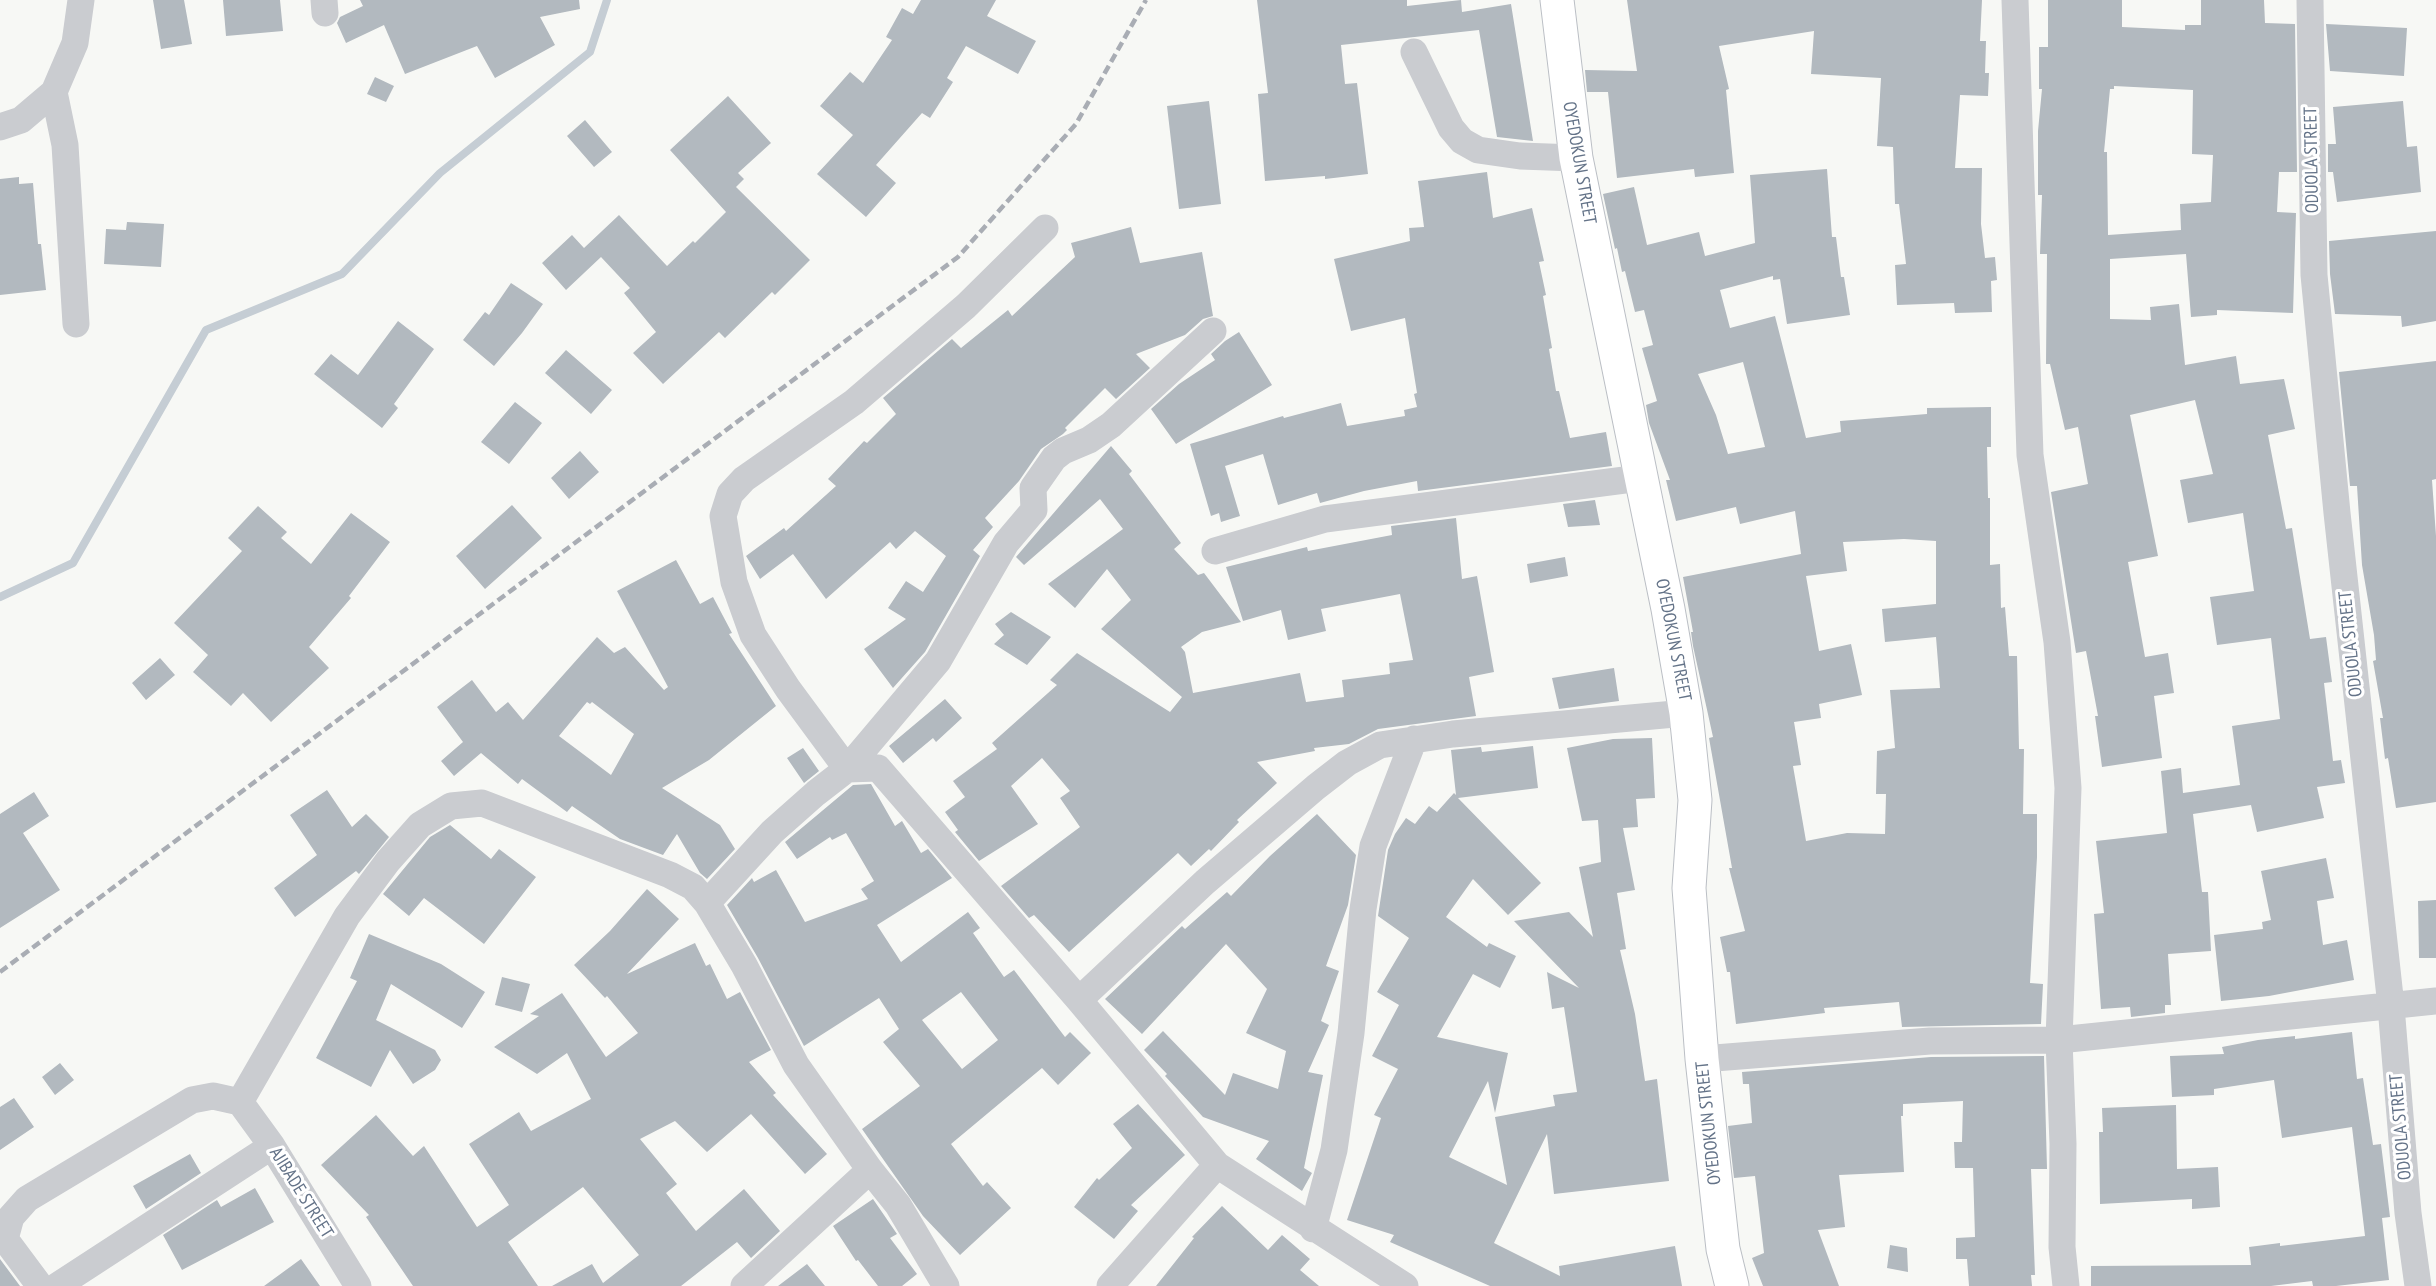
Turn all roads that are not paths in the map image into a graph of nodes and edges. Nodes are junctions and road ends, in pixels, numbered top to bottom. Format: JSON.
{"nodes":[{"id":1,"x":81,"y":0,"type":"edge"},
{"id":2,"x":1557,"y":0,"type":"edge"},
{"id":3,"x":2015,"y":0,"type":"edge"},
{"id":4,"x":2310,"y":0,"type":"edge"},
{"id":5,"x":1414,"y":52,"type":"dead end"},
{"id":6,"x":54,"y":92,"type":"junction"},
{"id":7,"x":0,"y":127,"type":"edge"},
{"id":8,"x":1576,"y":158,"type":"junction"},
{"id":9,"x":1045,"y":228,"type":"dead end"},
{"id":10,"x":76,"y":324,"type":"dead end"},
{"id":11,"x":1213,"y":331,"type":"dead end"},
{"id":12,"x":1640,"y":478,"type":"junction"},
{"id":13,"x":1215,"y":551,"type":"dead end"},
{"id":14,"x":1686,"y":713,"type":"junction"},
{"id":15,"x":1414,"y":739,"type":"junction"},
{"id":16,"x":847,"y":769,"type":"junction"},
{"id":17,"x":706,"y":903,"type":"junction"},
{"id":18,"x":1079,"y":1000,"type":"junction"},
{"id":19,"x":2436,"y":1001,"type":"edge"},
{"id":20,"x":2391,"y":1006,"type":"junction"},
{"id":21,"x":2059,"y":1040,"type":"junction"},
{"id":22,"x":1702,"y":1059,"type":"junction"},
{"id":23,"x":240,"y":1101,"type":"junction"},
{"id":24,"x":272,"y":1146,"type":"junction"},
{"id":25,"x":1217,"y":1165,"type":"junction"},
{"id":26,"x":870,"y":1170,"type":"junction"},
{"id":27,"x":1313,"y":1229,"type":"junction"},
{"id":28,"x":1113,"y":1285,"type":"edge"},
{"id":29,"x":39,"y":1286,"type":"edge"},
{"id":30,"x":57,"y":1286,"type":"edge"},
{"id":31,"x":358,"y":1286,"type":"edge"},
{"id":32,"x":744,"y":1286,"type":"edge"},
{"id":33,"x":946,"y":1286,"type":"edge"},
{"id":34,"x":1405,"y":1286,"type":"edge"},
{"id":35,"x":1732,"y":1286,"type":"edge"},
{"id":36,"x":2066,"y":1286,"type":"edge"},
{"id":37,"x":2418,"y":1286,"type":"edge"}],
"edges":[{"from":1,"to":6,"type":"street"},
{"from":2,"to":8,"type":"street","name":"OYEDOKUN STREET"},
{"from":3,"to":21,"type":"street"},
{"from":4,"to":20,"type":"street","name":"ODUOLA STREET"},
{"from":5,"to":8,"type":"street"},
{"from":6,"to":7,"type":"street"},
{"from":6,"to":10,"type":"street"},
{"from":8,"to":12,"type":"street","name":"OYEDOKUN STREET"},
{"from":9,"to":16,"type":"street"},
{"from":11,"to":16,"type":"street"},
{"from":12,"to":13,"type":"street"},
{"from":12,"to":14,"type":"street","name":"OYEDOKUN STREET"},
{"from":14,"to":15,"type":"street"},
{"from":14,"to":22,"type":"street","name":"OYEDOKUN STREET"},
{"from":15,"to":18,"type":"street"},
{"from":15,"to":27,"type":"street"},
{"from":16,"to":17,"type":"street"},
{"from":16,"to":18,"type":"street"},
{"from":17,"to":23,"type":"street"},
{"from":17,"to":26,"type":"street"},
{"from":18,"to":25,"type":"street"},
{"from":19,"to":20,"type":"street"},
{"from":20,"to":21,"type":"street"},
{"from":20,"to":37,"type":"street","name":"ODUOLA STREET"},
{"from":21,"to":22,"type":"street"},
{"from":21,"to":36,"type":"street"},
{"from":22,"to":35,"type":"street","name":"OYEDOKUN STREET"},
{"from":23,"to":24,"type":"street","name":"AJIBADE STREET"},
{"from":23,"to":29,"type":"street"},
{"from":24,"to":30,"type":"street"},
{"from":24,"to":31,"type":"street","name":"AJIBADE STREET"},
{"from":25,"to":27,"type":"street"},
{"from":25,"to":28,"type":"street"},
{"from":26,"to":32,"type":"street"},
{"from":26,"to":33,"type":"street"},
{"from":27,"to":34,"type":"street"}]}
